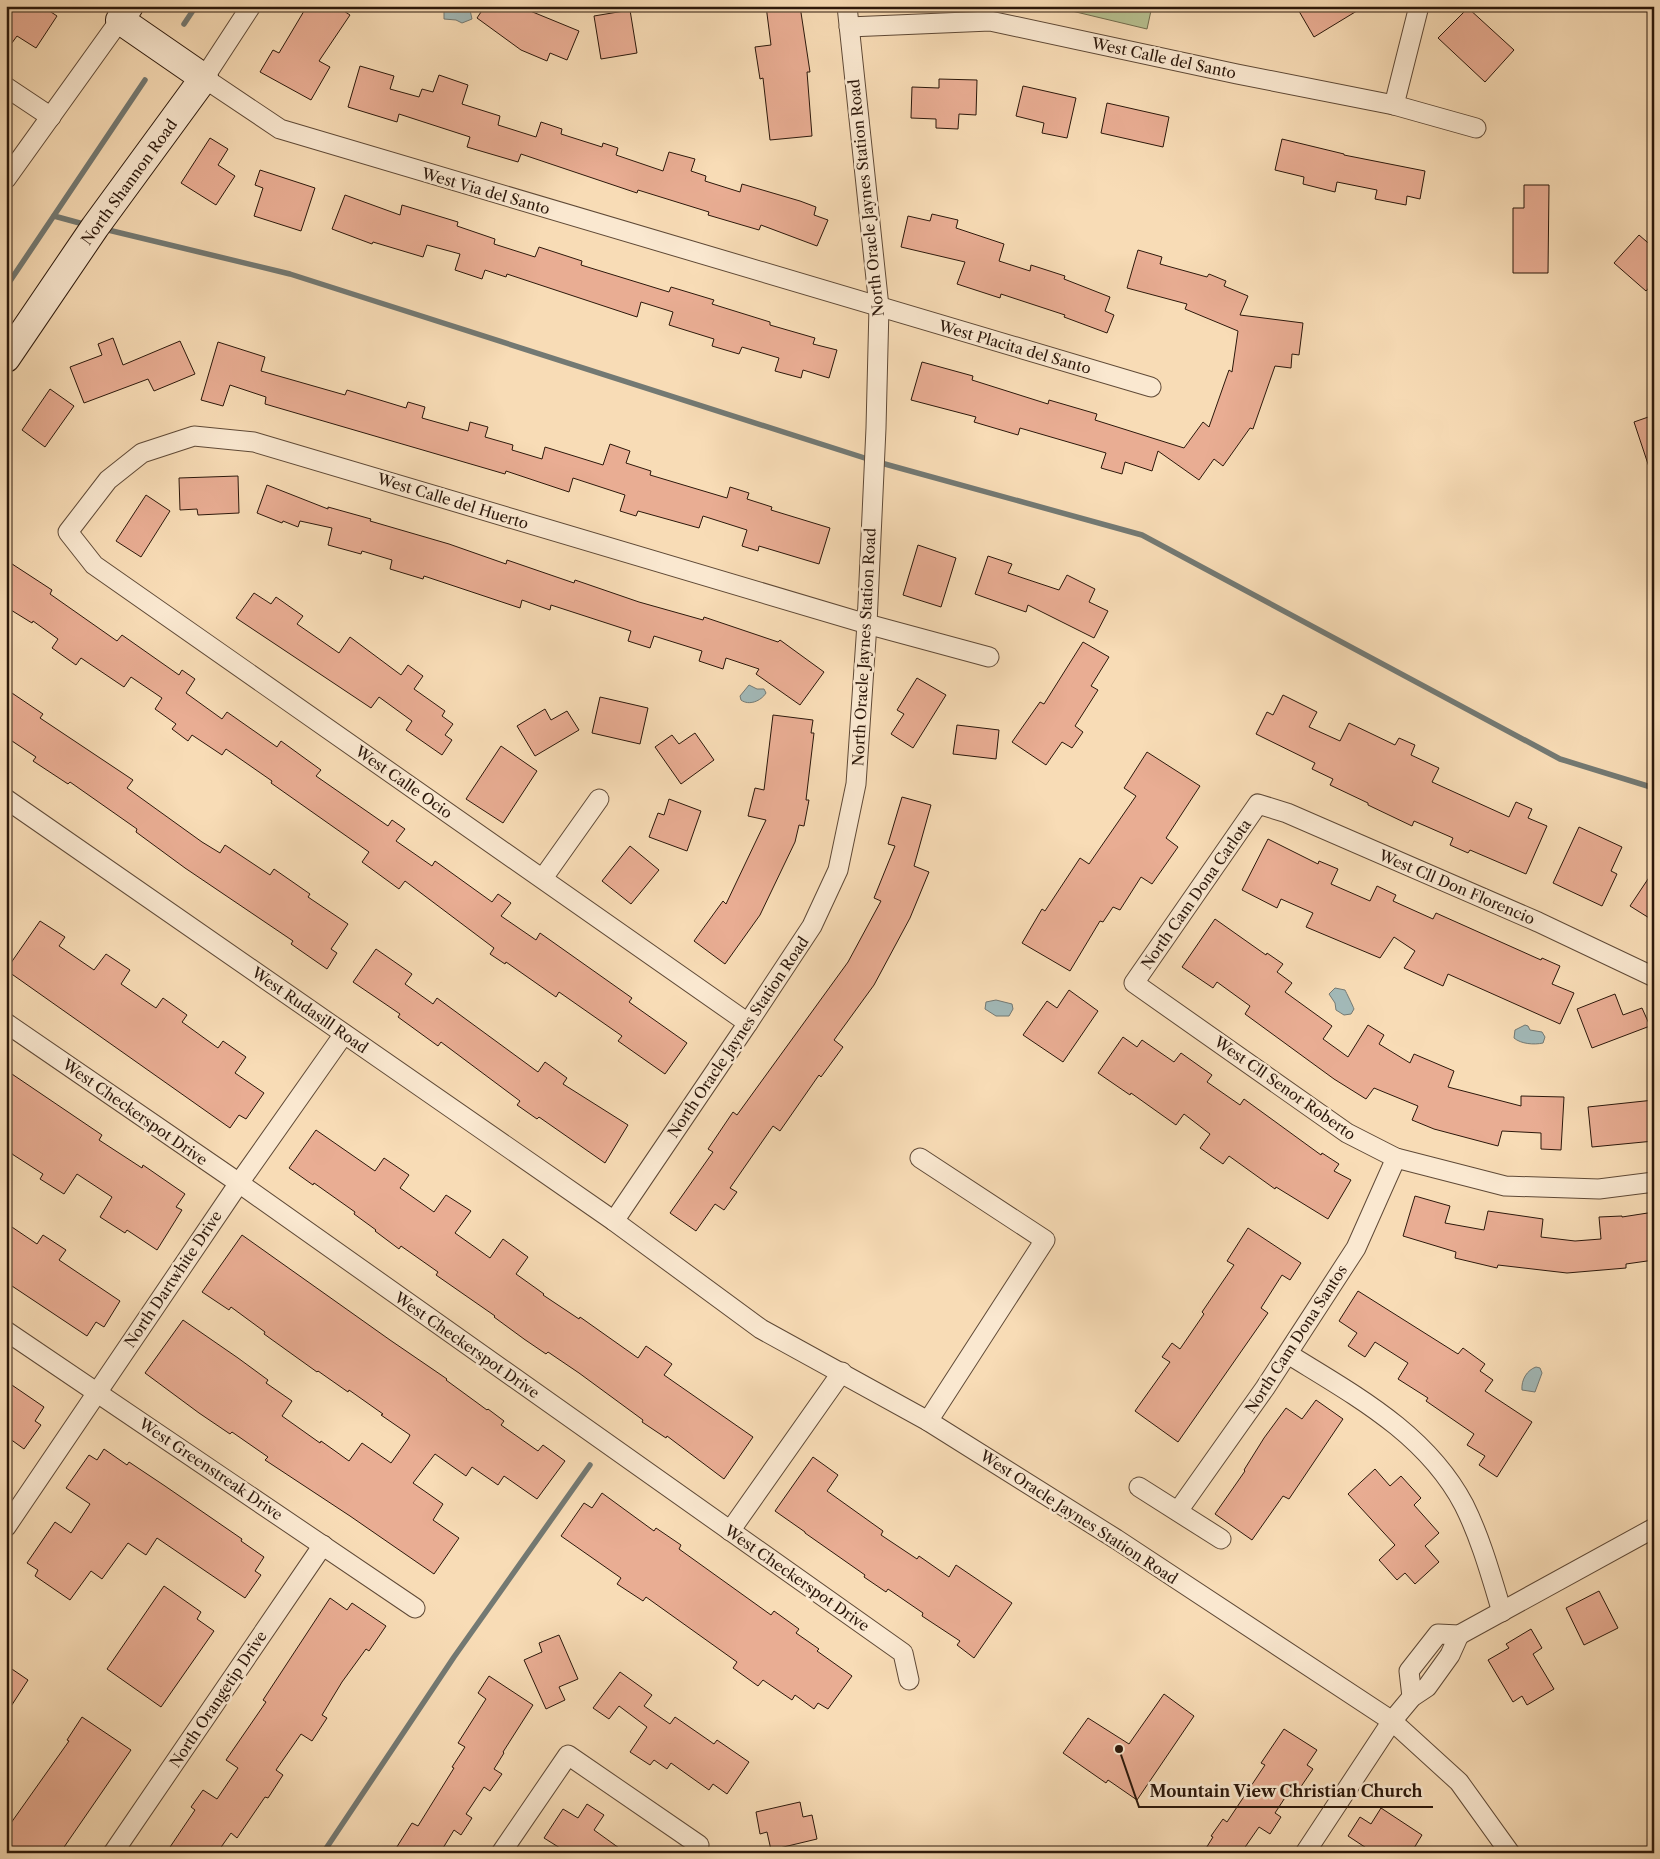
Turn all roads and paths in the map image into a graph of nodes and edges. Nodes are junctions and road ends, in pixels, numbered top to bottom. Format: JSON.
{"nodes":[{"id":1,"x":252,"y":6,"type":"edge"},
{"id":2,"x":847,"y":6,"type":"edge"},
{"id":3,"x":1419,"y":6,"type":"edge"},
{"id":4,"x":124,"y":13,"type":"edge"},
{"id":5,"x":849,"y":28,"type":"junction"},
{"id":6,"x":204,"y":78,"type":"junction"},
{"id":7,"x":6,"y":87,"type":"edge"},
{"id":8,"x":1394,"y":105,"type":"junction"},
{"id":9,"x":51,"y":117,"type":"junction"},
{"id":10,"x":1476,"y":128,"type":"dead end"},
{"id":11,"x":6,"y":178,"type":"edge"},
{"id":12,"x":879,"y":307,"type":"junction"},
{"id":13,"x":6,"y":358,"type":"edge"},
{"id":14,"x":1152,"y":387,"type":"dead end"},
{"id":15,"x":68,"y":532,"type":"joint"},
{"id":16,"x":867,"y":624,"type":"junction"},
{"id":17,"x":990,"y":658,"type":"dead end"},
{"id":18,"x":6,"y":799,"type":"edge"},
{"id":19,"x":598,"y":799,"type":"dead end"},
{"id":20,"x":1258,"y":804,"type":"joint"},
{"id":21,"x":542,"y":878,"type":"junction"},
{"id":22,"x":1654,"y":977,"type":"edge"},
{"id":23,"x":1134,"y":983,"type":"joint"},
{"id":24,"x":6,"y":1023,"type":"edge"},
{"id":25,"x":748,"y":1024,"type":"junction"},
{"id":26,"x":344,"y":1034,"type":"junction"},
{"id":27,"x":920,"y":1158,"type":"dead end"},
{"id":28,"x":1396,"y":1158,"type":"junction"},
{"id":29,"x":1654,"y":1182,"type":"edge"},
{"id":30,"x":239,"y":1183,"type":"junction"},
{"id":31,"x":614,"y":1221,"type":"junction"},
{"id":32,"x":6,"y":1331,"type":"edge"},
{"id":33,"x":1288,"y":1354,"type":"junction"},
{"id":34,"x":842,"y":1372,"type":"junction"},
{"id":35,"x":96,"y":1392,"type":"junction"},
{"id":36,"x":928,"y":1421,"type":"junction"},
{"id":37,"x":1139,"y":1487,"type":"dead end"},
{"id":38,"x":1178,"y":1511,"type":"junction"},
{"id":39,"x":6,"y":1527,"type":"edge"},
{"id":40,"x":1654,"y":1528,"type":"edge"},
{"id":41,"x":730,"y":1531,"type":"junction"},
{"id":42,"x":1222,"y":1539,"type":"dead end"},
{"id":43,"x":323,"y":1545,"type":"junction"},
{"id":44,"x":415,"y":1608,"type":"dead end"},
{"id":45,"x":1502,"y":1612,"type":"junction"},
{"id":46,"x":909,"y":1680,"type":"dead end"},
{"id":47,"x":1392,"y":1722,"type":"junction"},
{"id":48,"x":699,"y":1846,"type":"dead end"},
{"id":49,"x":113,"y":1853,"type":"edge"},
{"id":50,"x":501,"y":1853,"type":"edge"},
{"id":51,"x":1305,"y":1853,"type":"edge"},
{"id":52,"x":1510,"y":1853,"type":"edge"}],
"edges":[{"from":1,"to":6,"type":"street","name":"North Shannon Road"},
{"from":2,"to":5,"type":"street","name":"North Oracle Jaynes Station Road"},
{"from":3,"to":8,"type":"street"},
{"from":4,"to":6,"type":"street","name":"West Via del Santo"},
{"from":4,"to":9,"type":"street"},
{"from":5,"to":8,"type":"street","name":"West Calle del Santo"},
{"from":5,"to":12,"type":"street","name":"North Oracle Jaynes Station Road"},
{"from":6,"to":12,"type":"street","name":"West Via del Santo"},
{"from":6,"to":13,"type":"street","name":"North Shannon Road"},
{"from":7,"to":9,"type":"street"},
{"from":8,"to":10,"type":"street","name":"West Calle del Santo"},
{"from":9,"to":11,"type":"street"},
{"from":12,"to":14,"type":"street","name":"West Placita del Santo"},
{"from":12,"to":16,"type":"street","name":"North Oracle Jaynes Station Road"},
{"from":15,"to":16,"type":"street","name":"West Calle del Huerto"},
{"from":15,"to":21,"type":"street","name":"West Calle Ocio"},
{"from":16,"to":17,"type":"street","name":"West Calle del Huerto"},
{"from":16,"to":25,"type":"street","name":"North Oracle Jaynes Station Road"},
{"from":18,"to":26,"type":"street","name":"West Rudasill Road"},
{"from":19,"to":21,"type":"street"},
{"from":20,"to":22,"type":"street","name":"West Cll Don Florencio"},
{"from":20,"to":23,"type":"street","name":"North Cam Dona Carlota"},
{"from":21,"to":25,"type":"street","name":"West Calle Ocio"},
{"from":23,"to":28,"type":"street","name":"West Cll Senor Roberto"},
{"from":24,"to":30,"type":"street","name":"West Checkerspot Drive"},
{"from":25,"to":31,"type":"street","name":"North Oracle Jaynes Station Road"},
{"from":26,"to":30,"type":"street","name":"North Dartwhite Drive"},
{"from":26,"to":31,"type":"street","name":"West Rudasill Road"},
{"from":27,"to":36,"type":"street"},
{"from":28,"to":29,"type":"street","name":"West Cll Senor Roberto"},
{"from":28,"to":33,"type":"street","name":"North Cam Dona Santos"},
{"from":30,"to":35,"type":"street","name":"North Dartwhite Drive"},
{"from":30,"to":41,"type":"street","name":"West Checkerspot Drive"},
{"from":31,"to":34,"type":"street","name":"West Oracle Jaynes Station Road"},
{"from":32,"to":35,"type":"street","name":"West Greenstreak Drive"},
{"from":33,"to":38,"type":"street","name":"North Cam Dona Santos"},
{"from":33,"to":45,"type":"street"},
{"from":34,"to":36,"type":"street","name":"West Oracle Jaynes Station Road"},
{"from":34,"to":41,"type":"street"},
{"from":35,"to":39,"type":"street","name":"North Dartwhite Drive"},
{"from":35,"to":43,"type":"street","name":"West Greenstreak Drive"},
{"from":36,"to":47,"type":"street","name":"West Oracle Jaynes Station Road"},
{"from":37,"to":38,"type":"street"},
{"from":38,"to":42,"type":"street"},
{"from":40,"to":45,"type":"street"},
{"from":41,"to":46,"type":"street","name":"West Checkerspot Drive"},
{"from":43,"to":44,"type":"street","name":"West Greenstreak Drive"},
{"from":43,"to":49,"type":"street","name":"North Orangetip Drive"},
{"from":45,"to":47,"type":"street"},
{"from":47,"to":51,"type":"street"},
{"from":47,"to":52,"type":"street","name":"West Oracle Jaynes Station Road"},
{"from":48,"to":50,"type":"street"}]}
